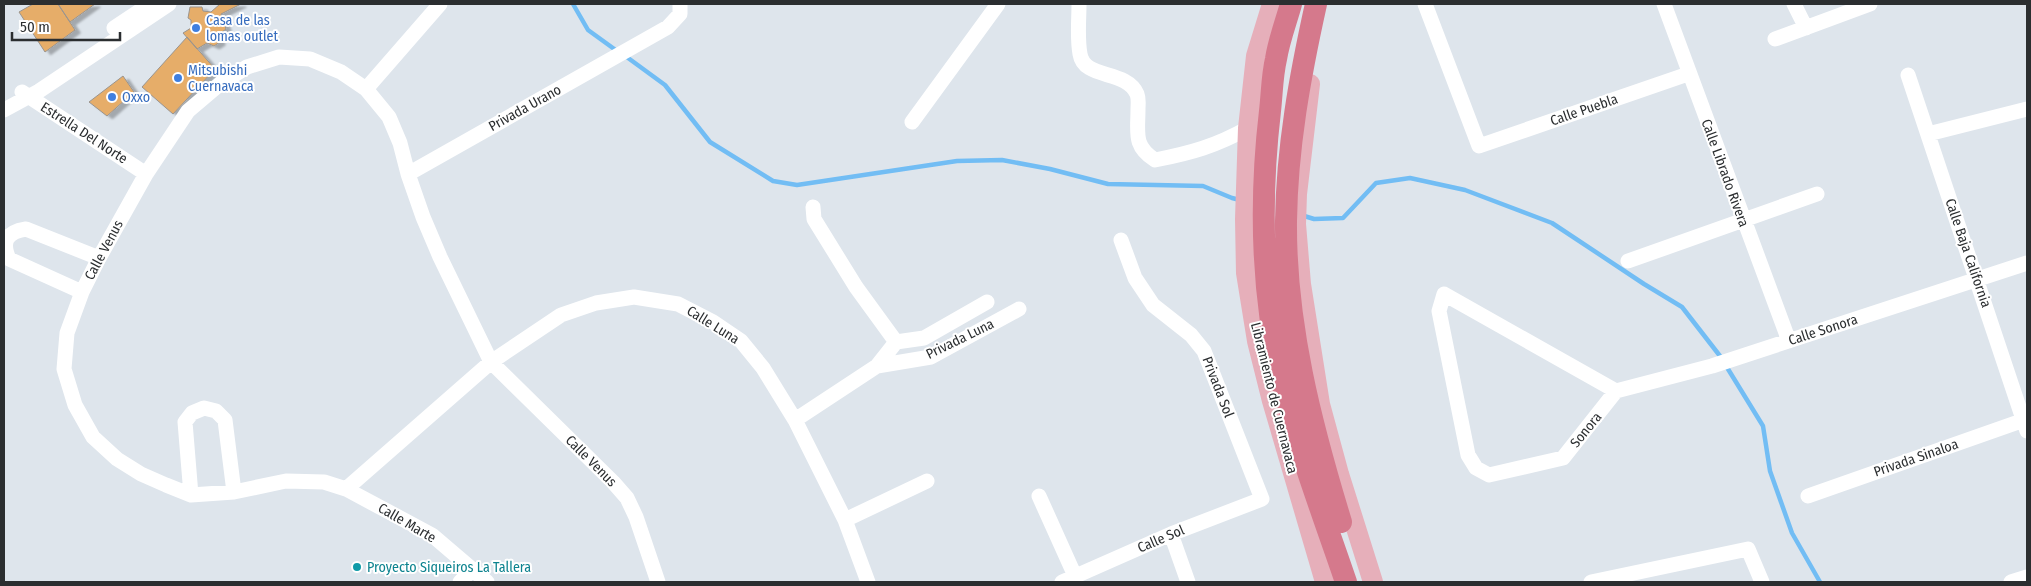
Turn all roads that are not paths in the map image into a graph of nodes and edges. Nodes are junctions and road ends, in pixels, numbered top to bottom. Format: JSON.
{"nodes":[{"id":1,"x":150,"y":4,"type":"edge"},
{"id":2,"x":169,"y":4,"type":"edge"},
{"id":3,"x":440,"y":4,"type":"edge"},
{"id":4,"x":680,"y":4,"type":"edge"},
{"id":5,"x":998,"y":4,"type":"edge"},
{"id":6,"x":1079,"y":4,"type":"edge"},
{"id":7,"x":1272,"y":4,"type":"edge"},
{"id":8,"x":1291,"y":4,"type":"edge"},
{"id":9,"x":1316,"y":4,"type":"edge"},
{"id":10,"x":1326,"y":4,"type":"edge"},
{"id":11,"x":1424,"y":4,"type":"edge"},
{"id":12,"x":1664,"y":4,"type":"edge"},
{"id":13,"x":1794,"y":4,"type":"edge"},
{"id":14,"x":1870,"y":4,"type":"edge"},
{"id":15,"x":1806,"y":28,"type":"junction"},
{"id":16,"x":1775,"y":39,"type":"dead end"},
{"id":17,"x":1688,"y":74,"type":"junction"},
{"id":18,"x":1908,"y":75,"type":"dead end"},
{"id":19,"x":366,"y":89,"type":"junction"},
{"id":20,"x":23,"y":97,"type":"junction"},
{"id":21,"x":2027,"y":109,"type":"edge"},
{"id":22,"x":4,"y":110,"type":"edge"},
{"id":23,"x":912,"y":122,"type":"dead end"},
{"id":24,"x":1248,"y":128,"type":"junction"},
{"id":25,"x":1928,"y":134,"type":"junction"},
{"id":26,"x":146,"y":174,"type":"junction"},
{"id":27,"x":408,"y":174,"type":"junction"},
{"id":28,"x":1255,"y":174,"type":"junction"},
{"id":29,"x":1292,"y":193,"type":"junction"},
{"id":30,"x":1817,"y":194,"type":"dead end"},
{"id":31,"x":813,"y":207,"type":"dead end"},
{"id":32,"x":1254,"y":219,"type":"junction"},
{"id":33,"x":1743,"y":221,"type":"junction"},
{"id":34,"x":1291,"y":224,"type":"junction"},
{"id":35,"x":1121,"y":240,"type":"dead end"},
{"id":36,"x":99,"y":258,"type":"junction"},
{"id":37,"x":1628,"y":261,"type":"dead end"},
{"id":38,"x":2027,"y":264,"type":"edge"},
{"id":39,"x":1977,"y":280,"type":"junction"},
{"id":40,"x":82,"y":292,"type":"junction"},
{"id":41,"x":987,"y":302,"type":"dead end"},
{"id":42,"x":1019,"y":309,"type":"dead end"},
{"id":43,"x":1789,"y":341,"type":"junction"},
{"id":44,"x":896,"y":342,"type":"junction"},
{"id":45,"x":491,"y":362,"type":"junction"},
{"id":46,"x":877,"y":366,"type":"junction"},
{"id":47,"x":1616,"y":391,"type":"junction"},
{"id":48,"x":795,"y":420,"type":"junction"},
{"id":49,"x":2026,"y":423,"type":"edge"},
{"id":50,"x":927,"y":481,"type":"dead end"},
{"id":51,"x":346,"y":490,"type":"junction"},
{"id":52,"x":234,"y":492,"type":"junction"},
{"id":53,"x":191,"y":495,"type":"junction"},
{"id":54,"x":1039,"y":496,"type":"dead end"},
{"id":55,"x":1808,"y":496,"type":"dead end"},
{"id":56,"x":1262,"y":499,"type":"joint"},
{"id":57,"x":845,"y":520,"type":"junction"},
{"id":58,"x":1171,"y":534,"type":"junction"},
{"id":59,"x":473,"y":568,"type":"junction"},
{"id":60,"x":2027,"y":577,"type":"edge"},
{"id":61,"x":1067,"y":580,"type":"edge"},
{"id":62,"x":460,"y":582,"type":"edge"},
{"id":63,"x":487,"y":582,"type":"edge"},
{"id":64,"x":658,"y":582,"type":"edge"},
{"id":65,"x":868,"y":582,"type":"edge"},
{"id":66,"x":1188,"y":582,"type":"edge"},
{"id":67,"x":1325,"y":582,"type":"edge"},
{"id":68,"x":1346,"y":582,"type":"edge"},
{"id":69,"x":1360,"y":582,"type":"edge"},
{"id":70,"x":1373,"y":582,"type":"edge"},
{"id":71,"x":1591,"y":582,"type":"edge"},
{"id":72,"x":1762,"y":582,"type":"edge"},
{"id":73,"x":2011,"y":582,"type":"edge"}],
"edges":[{"from":1,"to":20,"type":"street"},
{"from":2,"to":20,"type":"street"},
{"from":3,"to":19,"type":"street"},
{"from":4,"to":27,"type":"street","name":"Privada Urano"},
{"from":5,"to":23,"type":"street"},
{"from":6,"to":24,"type":"street"},
{"from":7,"to":24,"type":"main road"},
{"from":8,"to":28,"type":"highway"},
{"from":9,"to":29,"type":"highway"},
{"from":10,"to":29,"type":"main road"},
{"from":11,"to":17,"type":"street","name":"Calle Puebla"},
{"from":12,"to":17,"type":"street","name":"Calle Librado Rivera"},
{"from":13,"to":15,"type":"street"},
{"from":14,"to":15,"type":"street"},
{"from":15,"to":16,"type":"street"},
{"from":17,"to":33,"type":"street","name":"Calle Librado Rivera"},
{"from":18,"to":25,"type":"street","name":"Calle Baja California"},
{"from":19,"to":26,"type":"street","name":"Calle Venus"},
{"from":19,"to":27,"type":"street","name":"Calle Venus"},
{"from":20,"to":22,"type":"street"},
{"from":20,"to":26,"type":"street","name":"Estrella Del Norte"},
{"from":21,"to":25,"type":"street"},
{"from":24,"to":28,"type":"main road"},
{"from":25,"to":39,"type":"street","name":"Calle Baja California"},
{"from":26,"to":36,"type":"street","name":"Calle Venus"},
{"from":27,"to":45,"type":"street","name":"Calle Venus"},
{"from":28,"to":32,"type":"highway"},
{"from":29,"to":34,"type":"highway"},
{"from":30,"to":33,"type":"street"},
{"from":31,"to":44,"type":"street"},
{"from":32,"to":67,"type":"main road","name":"Libramiento de Cuernavaca"},
{"from":32,"to":68,"type":"highway"},
{"from":33,"to":37,"type":"street"},
{"from":33,"to":43,"type":"street","name":"Calle Librado Rivera"},
{"from":34,"to":69,"type":"highway"},
{"from":34,"to":70,"type":"main road"},
{"from":35,"to":56,"type":"street","name":"Privada Sol"},
{"from":36,"to":40,"type":"street","name":"Calle Venus"},
{"from":36,"to":40,"type":"street"},
{"from":38,"to":39,"type":"street","name":"Calle Sonora"},
{"from":39,"to":43,"type":"street","name":"Calle Sonora"},
{"from":39,"to":49,"type":"street","name":"Calle Baja California"},
{"from":40,"to":53,"type":"street","name":"Calle Venus"},
{"from":41,"to":44,"type":"street"},
{"from":42,"to":46,"type":"street","name":"Privada Luna"},
{"from":43,"to":47,"type":"street","name":"Calle Sonora"},
{"from":44,"to":46,"type":"street"},
{"from":45,"to":48,"type":"street","name":"Calle Luna"},
{"from":45,"to":51,"type":"street"},
{"from":45,"to":64,"type":"street","name":"Calle Venus"},
{"from":46,"to":48,"type":"street","name":"Privada Luna"},
{"from":47,"to":47,"type":"street","name":"Sonora"},
{"from":48,"to":57,"type":"street","name":"Calle Luna"},
{"from":49,"to":55,"type":"street","name":"Privada Sinaloa"},
{"from":50,"to":57,"type":"street"},
{"from":51,"to":52,"type":"street","name":"Calle Venus"},
{"from":51,"to":59,"type":"street","name":"Calle Marte"},
{"from":52,"to":53,"type":"street","name":"Calle Venus"},
{"from":52,"to":53,"type":"street"},
{"from":54,"to":61,"type":"street"},
{"from":56,"to":58,"type":"street","name":"Calle Sol"},
{"from":57,"to":65,"type":"street","name":"Calle Luna"},
{"from":58,"to":61,"type":"street","name":"Calle Sol"},
{"from":58,"to":66,"type":"street"},
{"from":59,"to":62,"type":"street"},
{"from":59,"to":63,"type":"street","name":"Calle Marte"},
{"from":60,"to":73,"type":"street"},
{"from":71,"to":72,"type":"street"}]}
